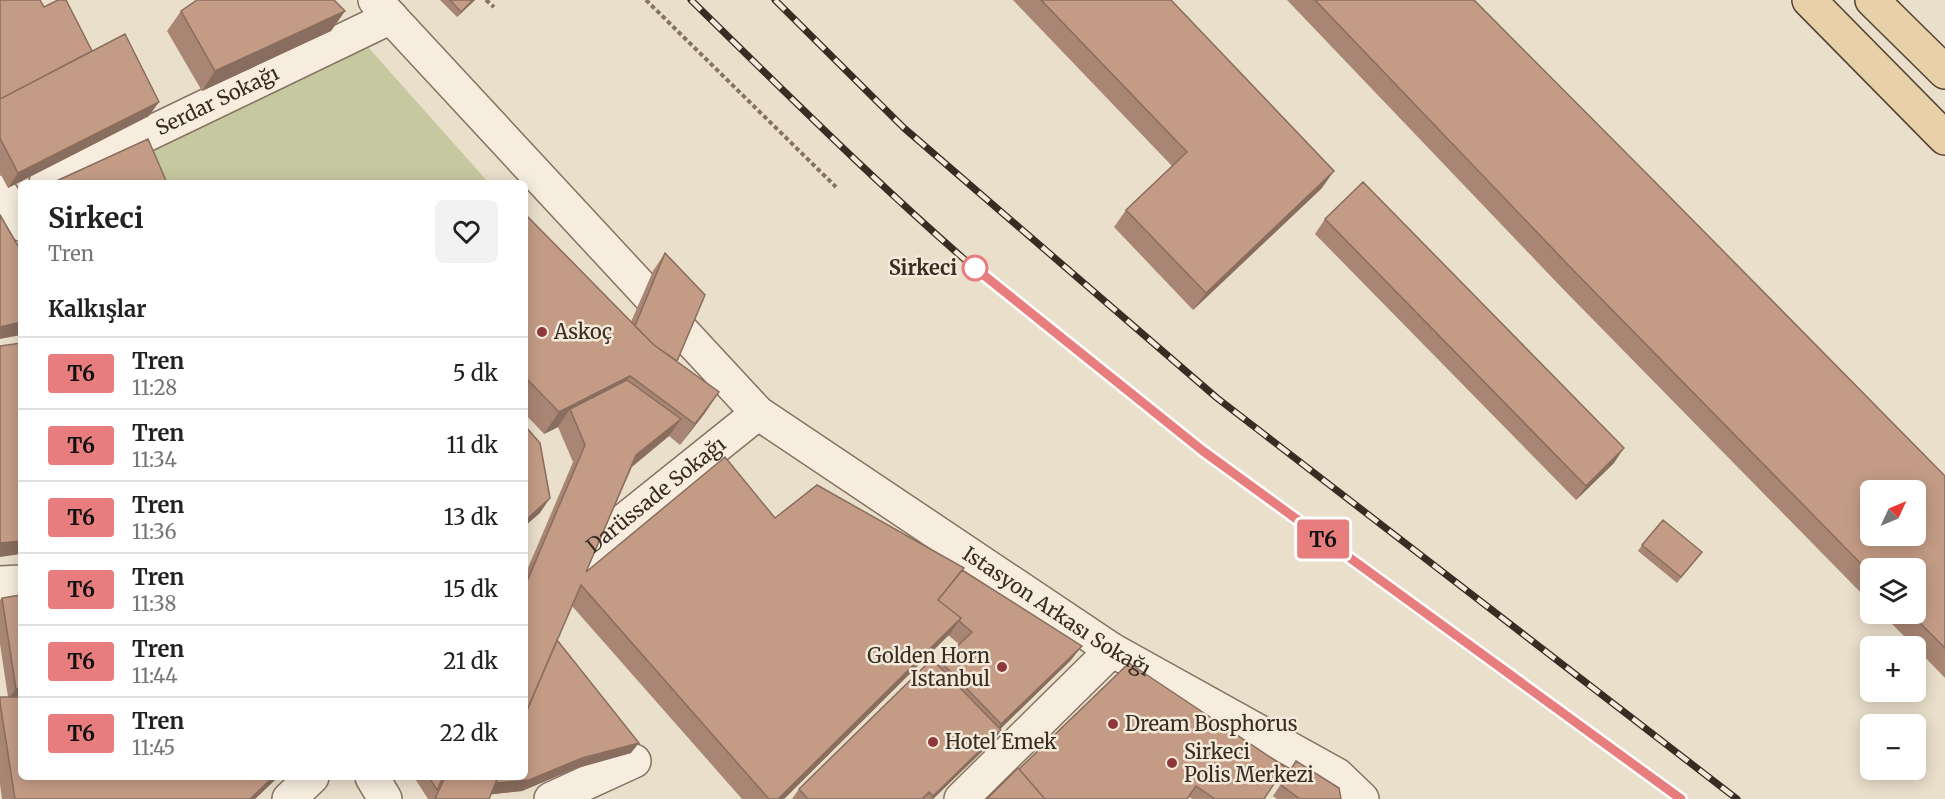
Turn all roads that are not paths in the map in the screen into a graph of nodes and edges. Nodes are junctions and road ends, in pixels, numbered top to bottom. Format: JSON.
{"nodes":[{"id":1,"x":1809,"y":0,"type":"edge"},
{"id":2,"x":1872,"y":0,"type":"edge"},
{"id":3,"x":383,"y":9,"type":"edge"},
{"id":4,"x":1945,"y":72,"type":"edge"},
{"id":5,"x":1945,"y":138,"type":"edge"},
{"id":6,"x":52,"y":180,"type":"edge"},
{"id":7,"x":758,"y":413,"type":"junction"},
{"id":8,"x":18,"y":582,"type":"edge"},
{"id":9,"x":0,"y":584,"type":"edge"},
{"id":10,"x":528,"y":598,"type":"edge"},
{"id":11,"x":1112,"y":650,"type":"junction"},
{"id":12,"x":634,"y":761,"type":"edge"},
{"id":13,"x":309,"y":780,"type":"edge"},
{"id":14,"x":374,"y":780,"type":"edge"},
{"id":15,"x":289,"y":799,"type":"edge"},
{"id":16,"x":385,"y":799,"type":"edge"},
{"id":17,"x":551,"y":799,"type":"edge"},
{"id":18,"x":961,"y":799,"type":"edge"},
{"id":19,"x":1362,"y":799,"type":"edge"}],
"edges":[{"from":1,"to":5,"type":"main road"},
{"from":2,"to":4,"type":"main road"},
{"from":3,"to":6,"type":"street","name":"Serdar Sokağı"},
{"from":3,"to":7,"type":"street","name":"Istasyon Arkası Sokağı"},
{"from":7,"to":10,"type":"street","name":"Darüssade Sokağı"},
{"from":7,"to":11,"type":"street","name":"Istasyon Arkası Sokağı"},
{"from":8,"to":9,"type":"street"},
{"from":11,"to":18,"type":"street"},
{"from":11,"to":19,"type":"street","name":"Istasyon Arkası Sokağı"},
{"from":12,"to":17,"type":"street"},
{"from":13,"to":15,"type":"street"},
{"from":14,"to":16,"type":"street"}]}
